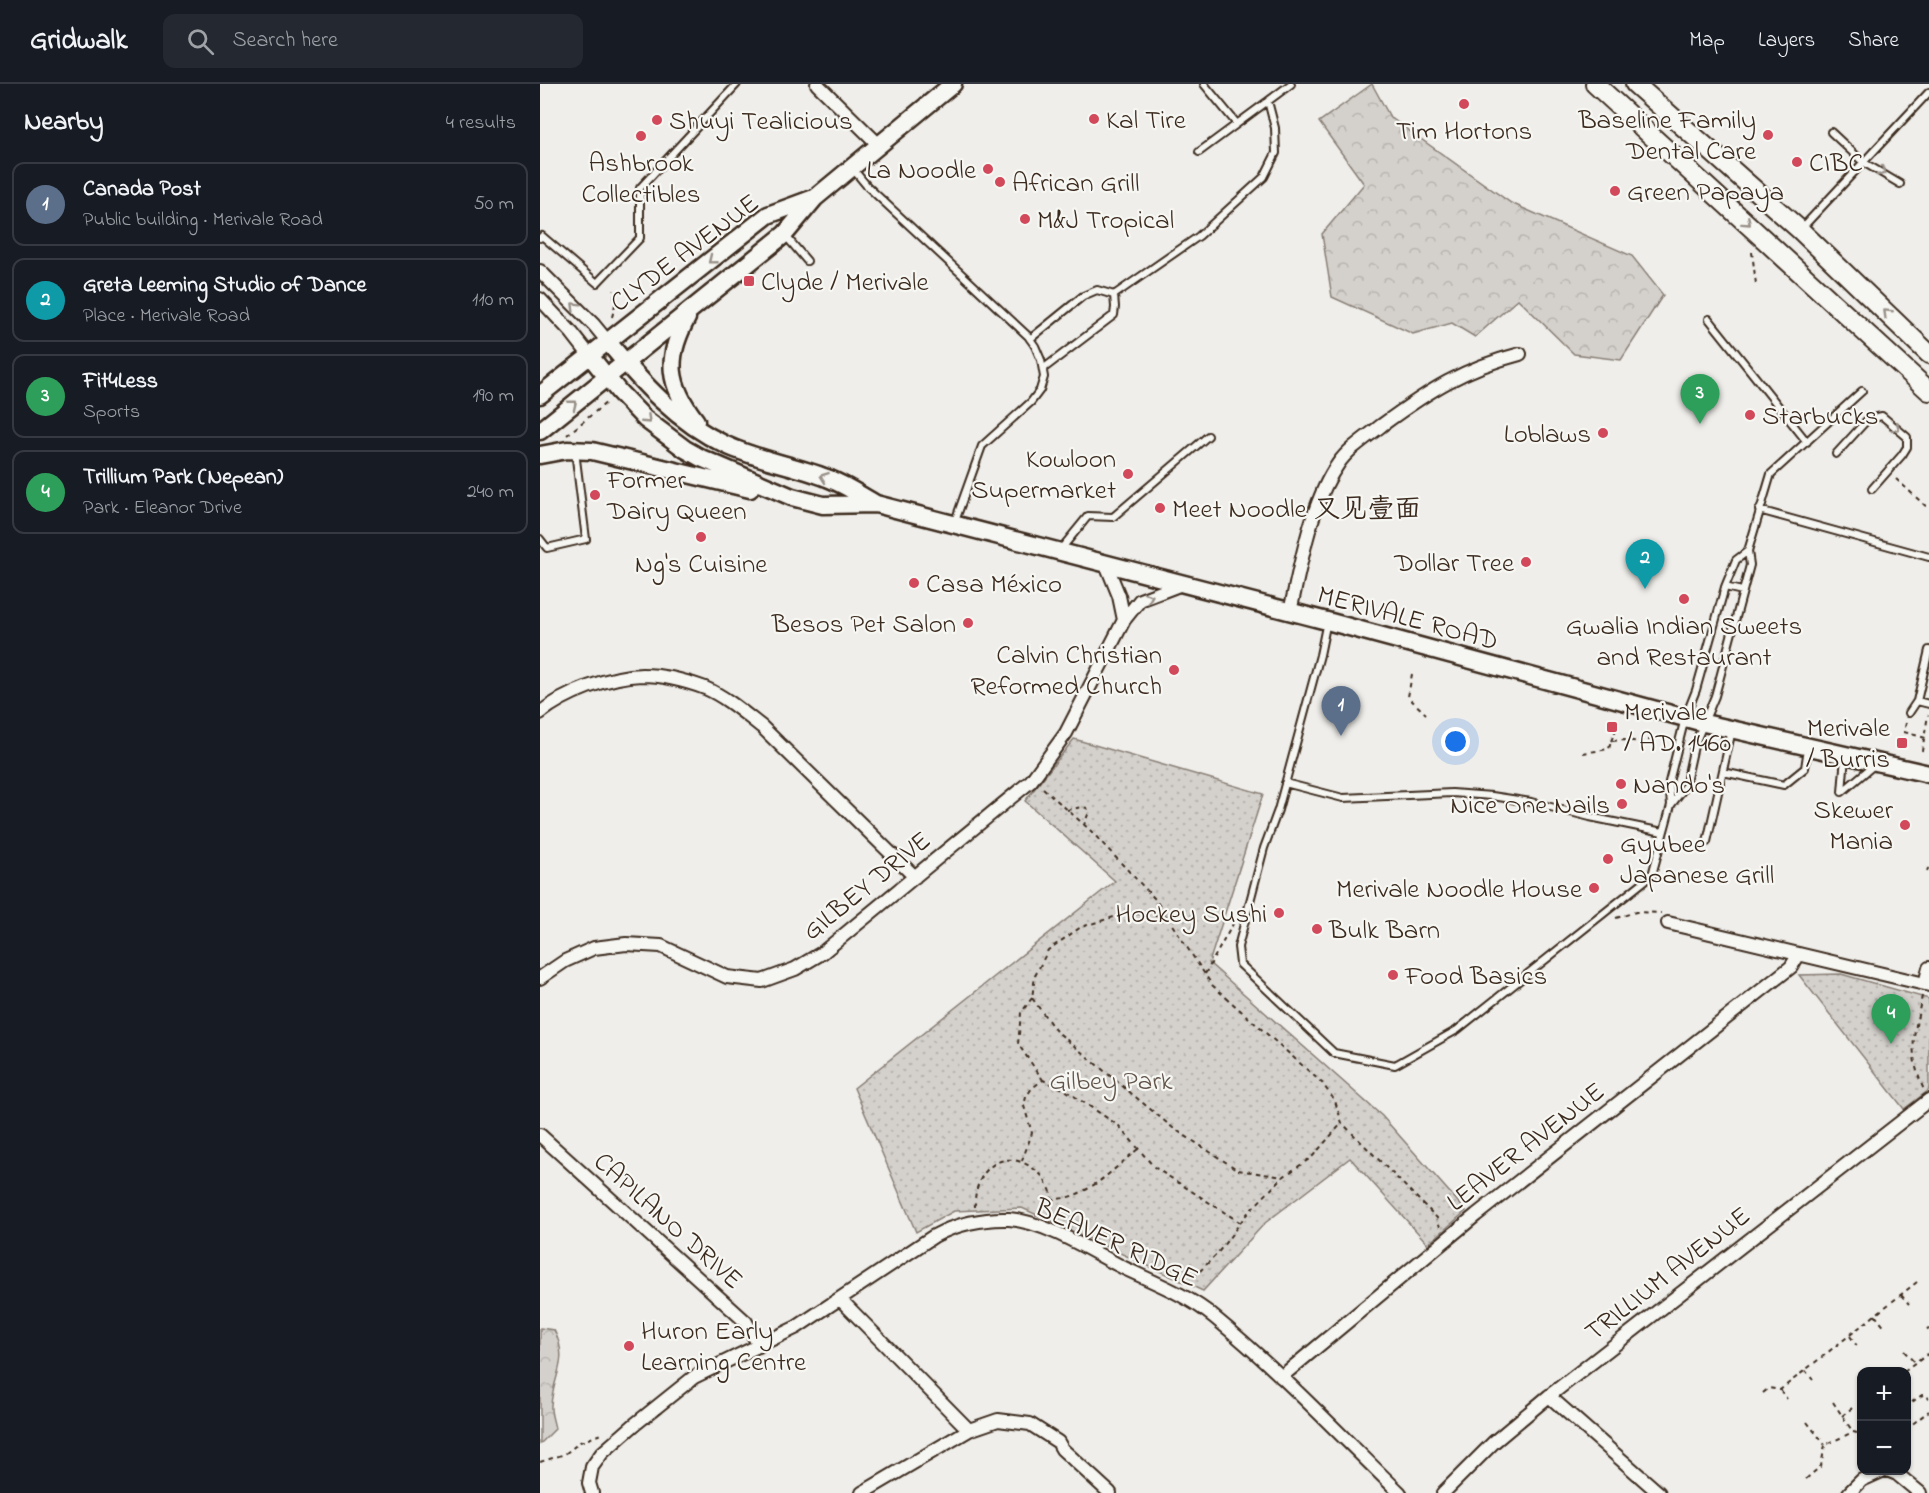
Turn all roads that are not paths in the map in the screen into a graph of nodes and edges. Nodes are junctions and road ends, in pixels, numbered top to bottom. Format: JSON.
{"nodes":[{"id":1,"x":737,"y":84,"type":"edge"},
{"id":2,"x":817,"y":84,"type":"edge"},
{"id":3,"x":953,"y":84,"type":"edge"},
{"id":4,"x":1204,"y":84,"type":"edge"},
{"id":5,"x":1292,"y":84,"type":"edge"},
{"id":6,"x":1595,"y":84,"type":"edge"},
{"id":7,"x":1635,"y":84,"type":"edge"},
{"id":8,"x":1929,"y":92,"type":"edge"},
{"id":9,"x":1268,"y":101,"type":"junction"},
{"id":10,"x":1237,"y":124,"type":"junction"},
{"id":11,"x":1831,"y":132,"type":"dead end"},
{"id":12,"x":879,"y":144,"type":"junction"},
{"id":13,"x":1199,"y":152,"type":"dead end"},
{"id":14,"x":1863,"y":162,"type":"junction"},
{"id":15,"x":851,"y":167,"type":"junction"},
{"id":16,"x":1899,"y":184,"type":"dead end"},
{"id":17,"x":815,"y":198,"type":"junction"},
{"id":18,"x":1800,"y":230,"type":"junction"},
{"id":19,"x":785,"y":234,"type":"junction"},
{"id":20,"x":540,"y":238,"type":"edge"},
{"id":21,"x":1781,"y":253,"type":"junction"},
{"id":22,"x":807,"y":261,"type":"dead end"},
{"id":23,"x":540,"y":270,"type":"edge"},
{"id":24,"x":1114,"y":296,"type":"junction"},
{"id":25,"x":540,"y":299,"type":"edge"},
{"id":26,"x":692,"y":310,"type":"junction"},
{"id":27,"x":1709,"y":319,"type":"dead end"},
{"id":28,"x":1030,"y":339,"type":"junction"},
{"id":29,"x":608,"y":342,"type":"junction"},
{"id":30,"x":1520,"y":354,"type":"dead end"},
{"id":31,"x":1929,"y":354,"type":"edge"},
{"id":32,"x":590,"y":356,"type":"junction"},
{"id":33,"x":626,"y":363,"type":"junction"},
{"id":34,"x":1042,"y":369,"type":"junction"},
{"id":35,"x":607,"y":378,"type":"junction"},
{"id":36,"x":1862,"y":391,"type":"dead end"},
{"id":37,"x":1929,"y":391,"type":"edge"},
{"id":38,"x":540,"y":395,"type":"edge"},
{"id":39,"x":540,"y":431,"type":"edge"},
{"id":40,"x":706,"y":434,"type":"junction"},
{"id":41,"x":1208,"y":436,"type":"dead end"},
{"id":42,"x":1807,"y":442,"type":"junction"},
{"id":43,"x":570,"y":444,"type":"junction"},
{"id":44,"x":1836,"y":454,"type":"dead end"},
{"id":45,"x":540,"y":455,"type":"edge"},
{"id":46,"x":1872,"y":489,"type":"dead end"},
{"id":47,"x":792,"y":497,"type":"junction"},
{"id":48,"x":876,"y":504,"type":"junction"},
{"id":49,"x":1759,"y":510,"type":"junction"},
{"id":50,"x":953,"y":524,"type":"junction"},
{"id":51,"x":540,"y":539,"type":"edge"},
{"id":52,"x":1748,"y":551,"type":"junction"},
{"id":53,"x":1059,"y":552,"type":"junction"},
{"id":54,"x":1929,"y":557,"type":"edge"},
{"id":55,"x":1106,"y":564,"type":"junction"},
{"id":56,"x":1182,"y":584,"type":"junction"},
{"id":57,"x":1725,"y":587,"type":"junction"},
{"id":58,"x":1742,"y":591,"type":"junction"},
{"id":59,"x":1290,"y":612,"type":"junction"},
{"id":60,"x":1124,"y":620,"type":"junction"},
{"id":61,"x":1327,"y":621,"type":"junction"},
{"id":62,"x":1929,"y":650,"type":"edge"},
{"id":63,"x":1928,"y":668,"type":"edge"},
{"id":64,"x":1917,"y":701,"type":"junction"},
{"id":65,"x":1929,"y":704,"type":"edge"},
{"id":66,"x":1910,"y":713,"type":"dead end"},
{"id":67,"x":540,"y":714,"type":"edge"},
{"id":68,"x":1685,"y":718,"type":"junction"},
{"id":69,"x":1704,"y":723,"type":"junction"},
{"id":70,"x":1732,"y":730,"type":"junction"},
{"id":71,"x":1808,"y":747,"type":"junction"},
{"id":72,"x":1845,"y":755,"type":"junction"},
{"id":73,"x":1876,"y":762,"type":"junction"},
{"id":74,"x":1723,"y":772,"type":"junction"},
{"id":75,"x":1929,"y":774,"type":"edge"},
{"id":76,"x":1285,"y":783,"type":"junction"},
{"id":77,"x":1671,"y":805,"type":"junction"},
{"id":78,"x":1663,"y":832,"type":"junction"},
{"id":79,"x":1707,"y":842,"type":"dead end"},
{"id":80,"x":915,"y":877,"type":"junction"},
{"id":81,"x":1668,"y":923,"type":"road end"},
{"id":82,"x":1800,"y":954,"type":"junction"},
{"id":83,"x":1929,"y":968,"type":"edge"},
{"id":84,"x":540,"y":978,"type":"edge"},
{"id":85,"x":1927,"y":985,"type":"edge"},
{"id":86,"x":1929,"y":1100,"type":"edge"},
{"id":87,"x":540,"y":1135,"type":"edge"},
{"id":88,"x":841,"y":1300,"type":"junction"},
{"id":89,"x":759,"y":1346,"type":"junction"},
{"id":90,"x":1281,"y":1377,"type":"junction"},
{"id":91,"x":1549,"y":1396,"type":"junction"},
{"id":92,"x":969,"y":1430,"type":"junction"},
{"id":93,"x":1874,"y":1475,"type":"edge"},
{"id":94,"x":1899,"y":1475,"type":"edge"},
{"id":95,"x":592,"y":1493,"type":"edge"},
{"id":96,"x":862,"y":1493,"type":"edge"},
{"id":97,"x":1110,"y":1493,"type":"edge"},
{"id":98,"x":1400,"y":1493,"type":"edge"},
{"id":99,"x":1443,"y":1493,"type":"edge"},
{"id":100,"x":1659,"y":1493,"type":"edge"},
{"id":101,"x":1849,"y":1493,"type":"edge"},
{"id":102,"x":1920,"y":1493,"type":"edge"}],
"edges":[{"from":1,"to":20,"type":"lane"},
{"from":2,"to":12,"type":"street"},
{"from":3,"to":12,"type":"main road","name":"CLYDE AVENUE"},
{"from":4,"to":10,"type":"lane"},
{"from":5,"to":9,"type":"lane"},
{"from":6,"to":21,"type":"main road","one_way":true},
{"from":7,"to":18,"type":"main road"},
{"from":8,"to":14,"type":"lane"},
{"from":9,"to":10,"type":"lane"},
{"from":9,"to":24,"type":"lane"},
{"from":10,"to":13,"type":"lane"},
{"from":11,"to":14,"type":"lane"},
{"from":12,"to":15,"type":"main road","name":"CLYDE AVENUE"},
{"from":14,"to":16,"type":"lane","one_way":true},
{"from":14,"to":18,"type":"lane"},
{"from":15,"to":17,"type":"main road","name":"CLYDE AVENUE"},
{"from":15,"to":28,"type":"lane"},
{"from":17,"to":19,"type":"main road","name":"CLYDE AVENUE"},
{"from":17,"to":29,"type":"main road","name":"CLYDE AVENUE","one_way":true},
{"from":18,"to":21,"type":"main road"},
{"from":31,"to":18,"type":"main road","one_way":true},
{"from":19,"to":22,"type":"lane"},
{"from":19,"to":26,"type":"main road","name":"CLYDE AVENUE"},
{"from":21,"to":37,"type":"main road"},
{"from":29,"to":23,"type":"street","one_way":true},
{"from":24,"to":28,"type":"lane"},
{"from":24,"to":34,"type":"lane"},
{"from":25,"to":32,"type":"street"},
{"from":26,"to":33,"type":"main road","name":"CLYDE AVENUE"},
{"from":26,"to":40,"type":"main road"},
{"from":27,"to":42,"type":"lane"},
{"from":28,"to":34,"type":"lane"},
{"from":29,"to":32,"type":"main road","name":"CLYDE AVENUE"},
{"from":29,"to":33,"type":"main road","name":"MERIVALE ROAD"},
{"from":30,"to":59,"type":"street"},
{"from":32,"to":35,"type":"main road","name":"MERIVALE ROAD"},
{"from":32,"to":38,"type":"main road"},
{"from":33,"to":35,"type":"main road","name":"CLYDE AVENUE"},
{"from":33,"to":40,"type":"main road","name":"MERIVALE ROAD"},
{"from":34,"to":50,"type":"lane"},
{"from":39,"to":35,"type":"main road","one_way":true},
{"from":35,"to":47,"type":"main road","name":"MERIVALE ROAD","one_way":true},
{"from":36,"to":42,"type":"lane"},
{"from":48,"to":40,"type":"main road","name":"MERIVALE ROAD","one_way":true},
{"from":41,"to":53,"type":"lane"},
{"from":42,"to":49,"type":"lane"},
{"from":43,"to":45,"type":"main road"},
{"from":43,"to":47,"type":"main road"},
{"from":43,"to":51,"type":"lane"},
{"from":44,"to":46,"type":"lane","one_way":true},
{"from":47,"to":48,"type":"main road","name":"MERIVALE ROAD"},
{"from":48,"to":50,"type":"main road","name":"MERIVALE ROAD"},
{"from":49,"to":52,"type":"lane"},
{"from":49,"to":54,"type":"lane"},
{"from":50,"to":53,"type":"main road","name":"MERIVALE ROAD"},
{"from":52,"to":57,"type":"lane"},
{"from":52,"to":58,"type":"lane"},
{"from":53,"to":55,"type":"main road","name":"MERIVALE ROAD"},
{"from":55,"to":56,"type":"main road","name":"MERIVALE ROAD"},
{"from":55,"to":60,"type":"street"},
{"from":56,"to":59,"type":"main road","name":"MERIVALE ROAD"},
{"from":60,"to":56,"type":"street","name":"GILBEY DRIVE","one_way":true},
{"from":57,"to":58,"type":"lane"},
{"from":57,"to":68,"type":"lane"},
{"from":58,"to":69,"type":"lane"},
{"from":59,"to":61,"type":"main road","name":"MERIVALE ROAD"},
{"from":60,"to":80,"type":"street","name":"GILBEY DRIVE"},
{"from":61,"to":68,"type":"main road","name":"MERIVALE ROAD"},
{"from":61,"to":76,"type":"lane"},
{"from":62,"to":63,"type":"lane"},
{"from":63,"to":64,"type":"lane"},
{"from":64,"to":65,"type":"lane"},
{"from":64,"to":66,"type":"lane"},
{"from":67,"to":80,"type":"street"},
{"from":68,"to":69,"type":"main road","name":"MERIVALE ROAD"},
{"from":68,"to":77,"type":"lane"},
{"from":69,"to":70,"type":"main road","name":"MERIVALE ROAD"},
{"from":69,"to":77,"type":"lane"},
{"from":70,"to":71,"type":"main road","name":"MERIVALE ROAD"},
{"from":70,"to":74,"type":"lane"},
{"from":71,"to":72,"type":"main road","name":"MERIVALE ROAD"},
{"from":71,"to":74,"type":"lane"},
{"from":72,"to":73,"type":"main road","name":"MERIVALE ROAD"},
{"from":72,"to":73,"type":"lane"},
{"from":73,"to":75,"type":"main road","name":"MERIVALE ROAD"},
{"from":74,"to":79,"type":"lane"},
{"from":76,"to":78,"type":"lane"},
{"from":76,"to":78,"type":"lane"},
{"from":77,"to":78,"type":"lane"},
{"from":80,"to":84,"type":"street","name":"GILBEY DRIVE"},
{"from":81,"to":82,"type":"street"},
{"from":82,"to":85,"type":"street"},
{"from":82,"to":90,"type":"street","name":"LEAVER AVENUE"},
{"from":83,"to":85,"type":"street"},
{"from":86,"to":91,"type":"street","name":"TRILLIUM AVENUE"},
{"from":87,"to":89,"type":"street","name":"CAPILANO DRIVE"},
{"from":88,"to":89,"type":"street","name":"BEAVER RIDGE"},
{"from":88,"to":90,"type":"street","name":"BEAVER RIDGE"},
{"from":88,"to":92,"type":"street"},
{"from":89,"to":95,"type":"street","name":"BEAVER RIDGE"},
{"from":90,"to":98,"type":"street","name":"BEAVER RIDGE"},
{"from":91,"to":99,"type":"street","name":"TRILLIUM AVENUE"},
{"from":91,"to":100,"type":"street"},
{"from":92,"to":96,"type":"street"},
{"from":92,"to":97,"type":"street"},
{"from":93,"to":101,"type":"street"},
{"from":94,"to":102,"type":"street"}]}
